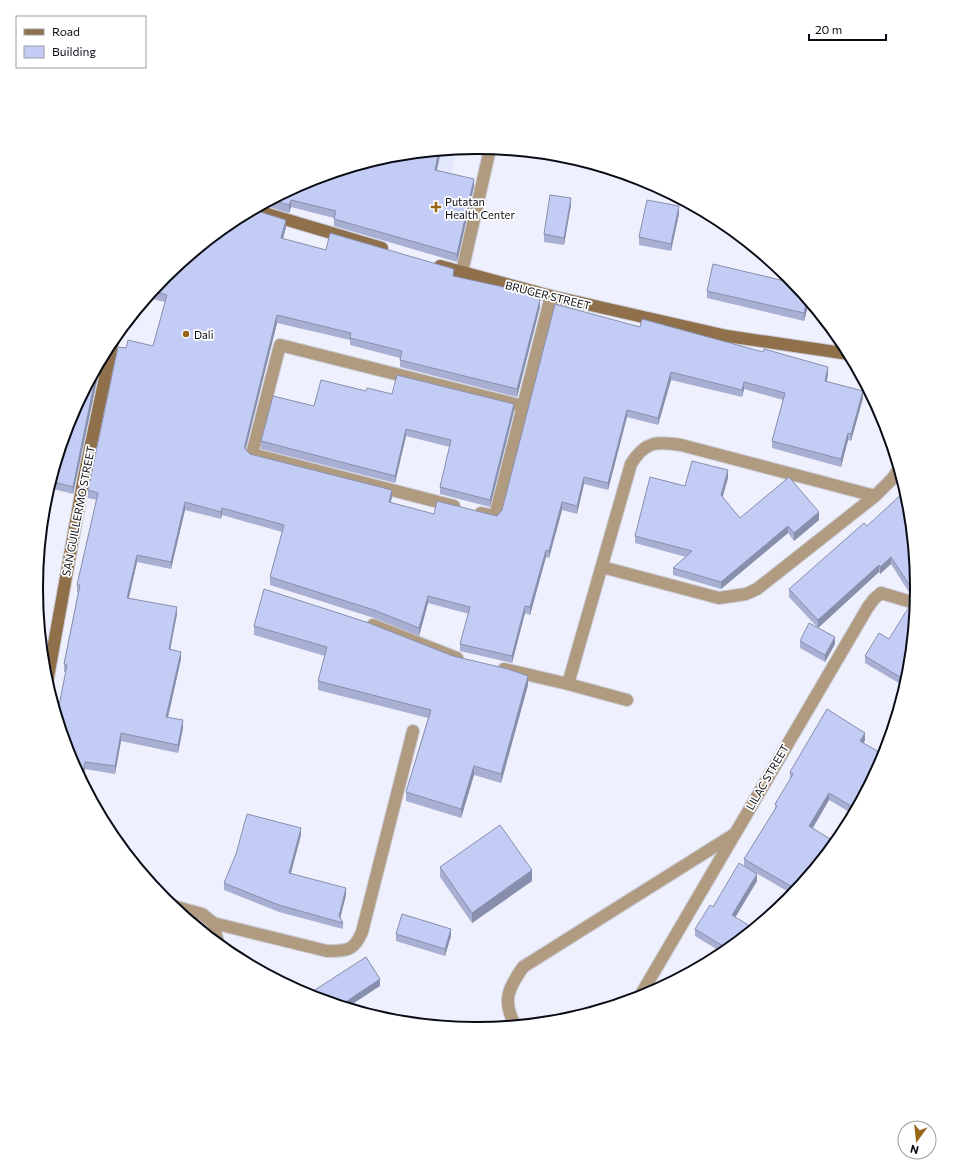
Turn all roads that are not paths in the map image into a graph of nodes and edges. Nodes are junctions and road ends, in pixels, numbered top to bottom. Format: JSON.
{"nodes":[{"id":1,"x":489,"y":154,"type":"edge"},
{"id":2,"x":261,"y":212,"type":"edge"},
{"id":3,"x":395,"y":252,"type":"edge"},
{"id":4,"x":432,"y":263,"type":"edge"},
{"id":5,"x":462,"y":272,"type":"junction"},
{"id":6,"x":551,"y":296,"type":"junction"},
{"id":7,"x":841,"y":353,"type":"edge"},
{"id":8,"x":109,"y":358,"type":"edge"},
{"id":9,"x":523,"y":406,"type":"junction"},
{"id":10,"x":895,"y":475,"type":"edge"},
{"id":11,"x":875,"y":496,"type":"junction"},
{"id":12,"x":602,"y":566,"type":"junction"},
{"id":13,"x":910,"y":601,"type":"edge"},
{"id":14,"x":365,"y":622,"type":"edge"},
{"id":15,"x":469,"y":661,"type":"edge"},
{"id":16,"x":50,"y":666,"type":"edge"},
{"id":17,"x":490,"y":666,"type":"edge"},
{"id":18,"x":568,"y":684,"type":"junction"},
{"id":19,"x":627,"y":700,"type":"dead end"},
{"id":20,"x":413,"y":731,"type":"dead end"},
{"id":21,"x":734,"y":834,"type":"junction"},
{"id":22,"x":186,"y":910,"type":"edge"},
{"id":23,"x":213,"y":922,"type":"junction"},
{"id":24,"x":216,"y":934,"type":"edge"},
{"id":25,"x":645,"y":988,"type":"edge"},
{"id":26,"x":512,"y":1020,"type":"edge"}],
"edges":[{"from":1,"to":5,"type":"street"},
{"from":2,"to":3,"type":"street"},
{"from":4,"to":5,"type":"street","name":"BRUGER STREET"},
{"from":5,"to":6,"type":"street","name":"BRUGER STREET"},
{"from":6,"to":7,"type":"street","name":"BRUGER STREET"},
{"from":6,"to":9,"type":"street"},
{"from":8,"to":16,"type":"street","name":"SAN GUILLERMO STREET"},
{"from":9,"to":9,"type":"street"},
{"from":10,"to":11,"type":"street"},
{"from":11,"to":12,"type":"street"},
{"from":11,"to":12,"type":"street"},
{"from":12,"to":18,"type":"street"},
{"from":13,"to":21,"type":"street","name":"LILAC STREET"},
{"from":14,"to":15,"type":"street"},
{"from":17,"to":18,"type":"street"},
{"from":18,"to":19,"type":"street"},
{"from":20,"to":23,"type":"street"},
{"from":21,"to":25,"type":"street","name":"LILAC STREET"},
{"from":21,"to":26,"type":"street"},
{"from":22,"to":23,"type":"street"},
{"from":23,"to":24,"type":"street"}]}
